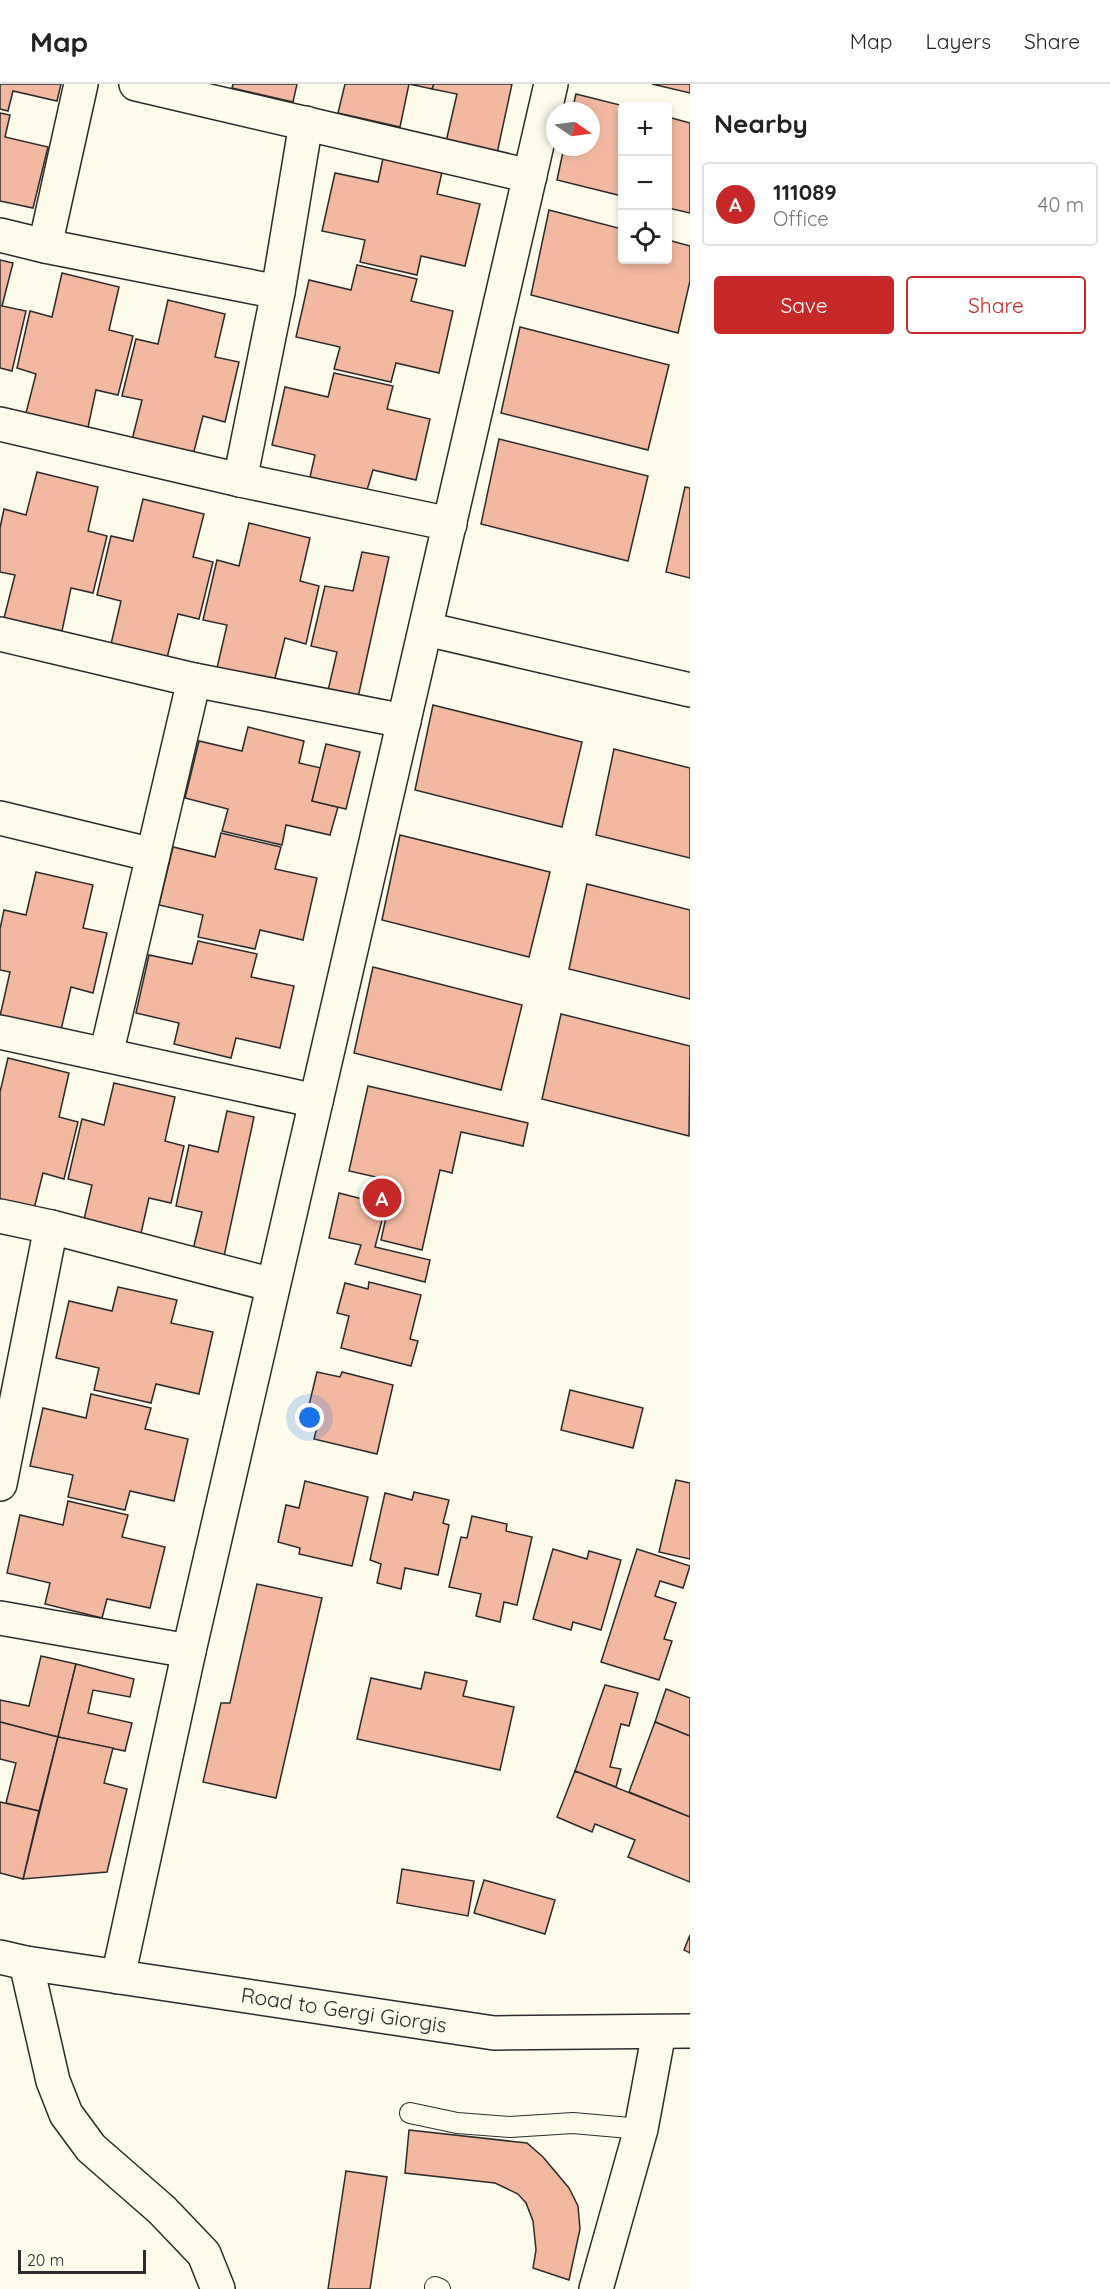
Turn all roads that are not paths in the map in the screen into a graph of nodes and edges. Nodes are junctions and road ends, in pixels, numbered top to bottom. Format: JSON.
{"nodes":[{"id":1,"x":81,"y":84,"type":"edge"},
{"id":2,"x":136,"y":84,"type":"edge"},
{"id":3,"x":551,"y":84,"type":"edge"},
{"id":4,"x":306,"y":123,"type":"junction"},
{"id":5,"x":530,"y":176,"type":"junction"},
{"id":6,"x":0,"y":236,"type":"edge"},
{"id":7,"x":45,"y":246,"type":"junction"},
{"id":8,"x":279,"y":292,"type":"junction"},
{"id":9,"x":1,"y":430,"type":"edge"},
{"id":10,"x":240,"y":480,"type":"junction"},
{"id":11,"x":450,"y":524,"type":"junction"},
{"id":12,"x":426,"y":629,"type":"junction"},
{"id":13,"x":0,"y":634,"type":"edge"},
{"id":14,"x":194,"y":680,"type":"junction"},
{"id":15,"x":690,"y":690,"type":"edge"},
{"id":16,"x":404,"y":721,"type":"junction"},
{"id":17,"x":0,"y":818,"type":"edge"},
{"id":18,"x":153,"y":855,"type":"junction"},
{"id":19,"x":0,"y":1032,"type":"edge"},
{"id":20,"x":106,"y":1055,"type":"junction"},
{"id":21,"x":316,"y":1101,"type":"junction"},
{"id":22,"x":0,"y":1216,"type":"edge"},
{"id":23,"x":51,"y":1227,"type":"junction"},
{"id":24,"x":273,"y":1285,"type":"junction"},
{"id":25,"x":7,"y":1420,"type":"edge"},
{"id":26,"x":0,"y":1484,"type":"edge"},
{"id":27,"x":0,"y":1618,"type":"edge"},
{"id":28,"x":189,"y":1651,"type":"junction"},
{"id":29,"x":13,"y":1960,"type":"edge"},
{"id":30,"x":118,"y":1977,"type":"junction"},
{"id":31,"x":674,"y":2032,"type":"edge"},
{"id":32,"x":410,"y":2113,"type":"dead end"},
{"id":33,"x":641,"y":2129,"type":"junction"},
{"id":34,"x":218,"y":2289,"type":"edge"},
{"id":35,"x":596,"y":2289,"type":"edge"}],
"edges":[{"from":1,"to":7,"type":"street"},
{"from":2,"to":4,"type":"street"},
{"from":3,"to":5,"type":"street"},
{"from":4,"to":5,"type":"street"},
{"from":4,"to":8,"type":"street"},
{"from":5,"to":11,"type":"street"},
{"from":6,"to":7,"type":"street"},
{"from":7,"to":8,"type":"street"},
{"from":8,"to":10,"type":"street"},
{"from":9,"to":10,"type":"street"},
{"from":10,"to":11,"type":"street"},
{"from":11,"to":12,"type":"street"},
{"from":12,"to":15,"type":"street"},
{"from":12,"to":16,"type":"street"},
{"from":13,"to":14,"type":"street"},
{"from":14,"to":16,"type":"street"},
{"from":14,"to":18,"type":"street"},
{"from":16,"to":21,"type":"street"},
{"from":17,"to":18,"type":"street"},
{"from":18,"to":20,"type":"street"},
{"from":19,"to":20,"type":"street"},
{"from":20,"to":21,"type":"street"},
{"from":21,"to":24,"type":"street"},
{"from":22,"to":23,"type":"street"},
{"from":23,"to":24,"type":"street"},
{"from":23,"to":25,"type":"street"},
{"from":24,"to":28,"type":"street"},
{"from":25,"to":26,"type":"street"},
{"from":27,"to":28,"type":"street"},
{"from":28,"to":30,"type":"street"},
{"from":29,"to":30,"type":"street","name":"Road to Gergi Giorgis"},
{"from":29,"to":34,"type":"street"},
{"from":30,"to":31,"type":"street","name":"Road to Gergi Giorgis"},
{"from":31,"to":33,"type":"street"},
{"from":32,"to":33,"type":"lane"},
{"from":33,"to":35,"type":"street"}]}
